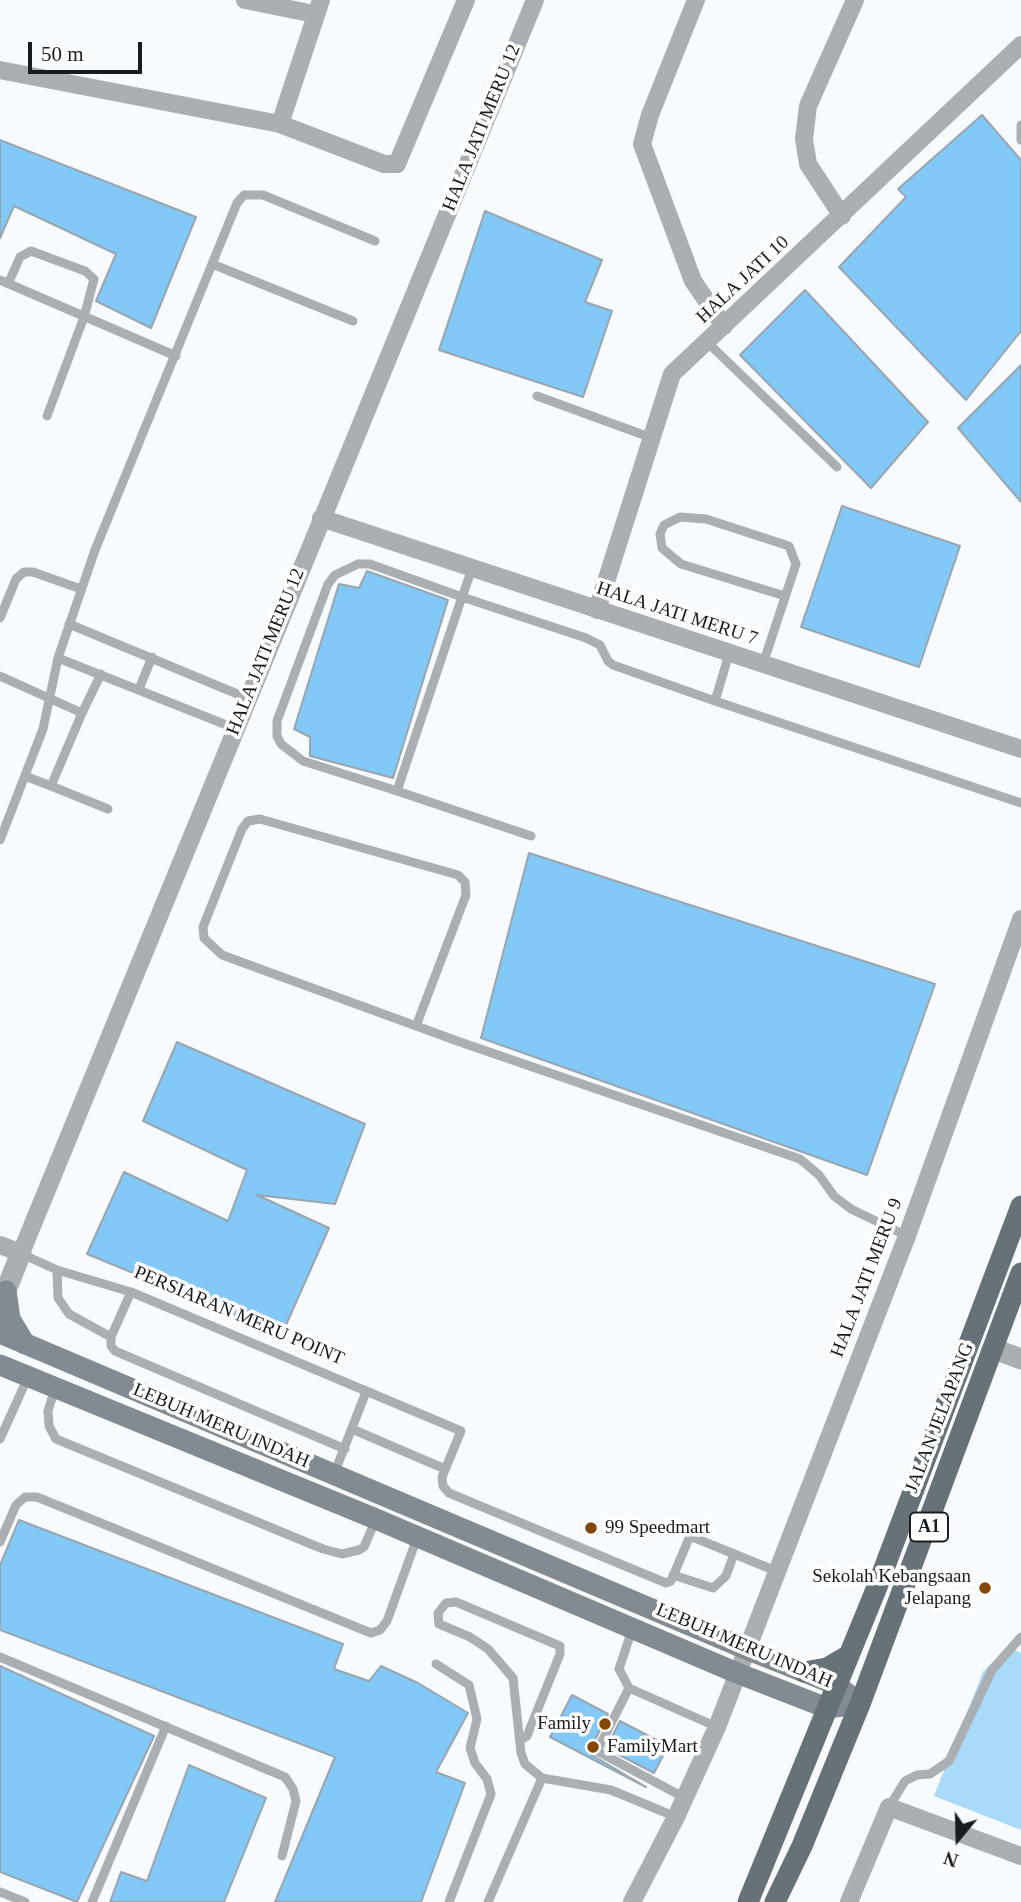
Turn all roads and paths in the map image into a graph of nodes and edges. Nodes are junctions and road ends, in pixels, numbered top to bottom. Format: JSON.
{"nodes":[{"id":1,"x":245,"y":0,"type":"edge"},
{"id":2,"x":466,"y":0,"type":"edge"},
{"id":3,"x":535,"y":0,"type":"edge"},
{"id":4,"x":696,"y":0,"type":"edge"},
{"id":5,"x":855,"y":0,"type":"edge"},
{"id":6,"x":318,"y":7,"type":"edge"},
{"id":7,"x":1021,"y":44,"type":"edge"},
{"id":8,"x":0,"y":70,"type":"edge"},
{"id":9,"x":280,"y":124,"type":"junction"},
{"id":10,"x":1021,"y":125,"type":"edge"},
{"id":11,"x":1021,"y":140,"type":"edge"},
{"id":12,"x":842,"y":216,"type":"junction"},
{"id":13,"x":375,"y":241,"type":"dead end"},
{"id":14,"x":212,"y":264,"type":"junction"},
{"id":15,"x":4,"y":282,"type":"edge"},
{"id":16,"x":84,"y":317,"type":"junction"},
{"id":17,"x":353,"y":321,"type":"dead end"},
{"id":18,"x":724,"y":326,"type":"junction"},
{"id":19,"x":707,"y":342,"type":"junction"},
{"id":20,"x":176,"y":356,"type":"junction"},
{"id":21,"x":537,"y":396,"type":"dead end"},
{"id":22,"x":47,"y":416,"type":"dead end"},
{"id":23,"x":652,"y":438,"type":"junction"},
{"id":24,"x":837,"y":467,"type":"dead end"},
{"id":25,"x":321,"y":518,"type":"junction"},
{"id":26,"x":472,"y":569,"type":"junction"},
{"id":27,"x":81,"y":589,"type":"junction"},
{"id":28,"x":785,"y":596,"type":"junction"},
{"id":29,"x":462,"y":597,"type":"junction"},
{"id":30,"x":597,"y":610,"type":"junction"},
{"id":31,"x":0,"y":618,"type":"edge"},
{"id":32,"x":69,"y":624,"type":"junction"},
{"id":33,"x":729,"y":654,"type":"junction"},
{"id":34,"x":152,"y":657,"type":"junction"},
{"id":35,"x":58,"y":658,"type":"junction"},
{"id":36,"x":763,"y":664,"type":"junction"},
{"id":37,"x":101,"y":674,"type":"junction"},
{"id":38,"x":0,"y":676,"type":"edge"},
{"id":39,"x":139,"y":689,"type":"junction"},
{"id":40,"x":247,"y":698,"type":"junction"},
{"id":41,"x":49,"y":699,"type":"junction"},
{"id":42,"x":715,"y":701,"type":"junction"},
{"id":43,"x":82,"y":713,"type":"junction"},
{"id":44,"x":234,"y":729,"type":"junction"},
{"id":45,"x":1021,"y":749,"type":"edge"},
{"id":46,"x":25,"y":776,"type":"junction"},
{"id":47,"x":51,"y":786,"type":"junction"},
{"id":48,"x":397,"y":791,"type":"junction"},
{"id":49,"x":1021,"y":803,"type":"edge"},
{"id":50,"x":108,"y":809,"type":"dead end"},
{"id":51,"x":531,"y":836,"type":"dead end"},
{"id":52,"x":0,"y":839,"type":"edge"},
{"id":53,"x":1021,"y":919,"type":"edge"},
{"id":54,"x":416,"y":1026,"type":"junction"},
{"id":55,"x":1021,"y":1206,"type":"edge"},
{"id":56,"x":907,"y":1236,"type":"junction"},
{"id":57,"x":0,"y":1245,"type":"edge"},
{"id":58,"x":20,"y":1254,"type":"junction"},
{"id":59,"x":57,"y":1270,"type":"junction"},
{"id":60,"x":1021,"y":1273,"type":"edge"},
{"id":61,"x":131,"y":1292,"type":"junction"},
{"id":62,"x":989,"y":1292,"type":"junction"},
{"id":63,"x":2,"y":1297,"type":"edge"},
{"id":64,"x":0,"y":1333,"type":"edge"},
{"id":65,"x":111,"y":1337,"type":"junction"},
{"id":66,"x":25,"y":1344,"type":"junction"},
{"id":67,"x":994,"y":1349,"type":"junction"},
{"id":68,"x":0,"y":1354,"type":"edge"},
{"id":69,"x":1021,"y":1359,"type":"edge"},
{"id":70,"x":0,"y":1365,"type":"edge"},
{"id":71,"x":31,"y":1378,"type":"junction"},
{"id":72,"x":55,"y":1388,"type":"junction"},
{"id":73,"x":366,"y":1392,"type":"junction"},
{"id":74,"x":950,"y":1394,"type":"junction"},
{"id":75,"x":352,"y":1429,"type":"junction"},
{"id":76,"x":0,"y":1439,"type":"edge"},
{"id":77,"x":345,"y":1448,"type":"junction"},
{"id":78,"x":445,"y":1469,"type":"junction"},
{"id":79,"x":334,"y":1474,"type":"junction"},
{"id":80,"x":376,"y":1519,"type":"junction"},
{"id":81,"x":417,"y":1536,"type":"junction"},
{"id":82,"x":0,"y":1542,"type":"edge"},
{"id":83,"x":734,"y":1554,"type":"junction"},
{"id":84,"x":776,"y":1571,"type":"junction"},
{"id":85,"x":673,"y":1575,"type":"junction"},
{"id":86,"x":633,"y":1628,"type":"junction"},
{"id":87,"x":1021,"y":1637,"type":"edge"},
{"id":88,"x":746,"y":1649,"type":"junction"},
{"id":89,"x":849,"y":1655,"type":"junction"},
{"id":90,"x":0,"y":1657,"type":"edge"},
{"id":91,"x":436,"y":1664,"type":"dead end"},
{"id":92,"x":804,"y":1672,"type":"junction"},
{"id":93,"x":737,"y":1673,"type":"junction"},
{"id":94,"x":837,"y":1685,"type":"junction"},
{"id":95,"x":629,"y":1688,"type":"junction"},
{"id":96,"x":860,"y":1704,"type":"junction"},
{"id":97,"x":827,"y":1708,"type":"junction"},
{"id":98,"x":166,"y":1726,"type":"junction"},
{"id":99,"x":717,"y":1727,"type":"junction"},
{"id":100,"x":520,"y":1740,"type":"junction"},
{"id":101,"x":542,"y":1778,"type":"junction"},
{"id":102,"x":685,"y":1798,"type":"junction"},
{"id":103,"x":889,"y":1807,"type":"junction"},
{"id":104,"x":676,"y":1817,"type":"junction"},
{"id":105,"x":282,"y":1856,"type":"dead end"},
{"id":106,"x":1021,"y":1856,"type":"edge"},
{"id":107,"x":0,"y":1892,"type":"edge"},
{"id":108,"x":25,"y":1902,"type":"edge"},
{"id":109,"x":92,"y":1902,"type":"edge"},
{"id":110,"x":449,"y":1902,"type":"edge"},
{"id":111,"x":488,"y":1902,"type":"edge"},
{"id":112,"x":632,"y":1902,"type":"edge"},
{"id":113,"x":748,"y":1902,"type":"edge"},
{"id":114,"x":775,"y":1902,"type":"edge"},
{"id":115,"x":849,"y":1902,"type":"edge"}],
"edges":[{"from":1,"to":6,"type":"street"},
{"from":2,"to":9,"type":"street"},
{"from":3,"to":25,"type":"street","name":"HALA JATI MERU 12"},
{"from":4,"to":18,"type":"street"},
{"from":5,"to":12,"type":"street"},
{"from":6,"to":9,"type":"street"},
{"from":7,"to":12,"type":"street","name":"HALA JATI 10"},
{"from":8,"to":9,"type":"street"},
{"from":10,"to":11,"type":"lane"},
{"from":12,"to":18,"type":"street","name":"HALA JATI 10"},
{"from":13,"to":14,"type":"lane"},
{"from":14,"to":17,"type":"lane"},
{"from":14,"to":20,"type":"lane"},
{"from":15,"to":16,"type":"lane"},
{"from":15,"to":16,"type":"lane"},
{"from":16,"to":20,"type":"lane"},
{"from":16,"to":22,"type":"lane"},
{"from":18,"to":19,"type":"street","name":"HALA JATI 10"},
{"from":19,"to":23,"type":"street","name":"HALA JATI 10"},
{"from":19,"to":24,"type":"lane"},
{"from":20,"to":27,"type":"lane"},
{"from":21,"to":23,"type":"lane"},
{"from":23,"to":30,"type":"street","name":"HALA JATI 10"},
{"from":25,"to":26,"type":"street","name":"HALA JATI MERU 7"},
{"from":25,"to":40,"type":"street","name":"HALA JATI MERU 12"},
{"from":26,"to":29,"type":"lane"},
{"from":26,"to":30,"type":"street","name":"HALA JATI MERU 7"},
{"from":27,"to":31,"type":"lane"},
{"from":27,"to":32,"type":"lane"},
{"from":28,"to":28,"type":"lane"},
{"from":28,"to":36,"type":"lane"},
{"from":29,"to":42,"type":"lane"},
{"from":29,"to":48,"type":"lane"},
{"from":29,"to":48,"type":"lane"},
{"from":30,"to":33,"type":"street","name":"HALA JATI MERU 7"},
{"from":32,"to":34,"type":"lane"},
{"from":32,"to":35,"type":"lane"},
{"from":33,"to":36,"type":"street","name":"HALA JATI MERU 7"},
{"from":33,"to":42,"type":"lane"},
{"from":34,"to":39,"type":"lane"},
{"from":34,"to":40,"type":"lane"},
{"from":35,"to":37,"type":"lane"},
{"from":35,"to":41,"type":"lane"},
{"from":36,"to":45,"type":"street","name":"HALA JATI MERU 7"},
{"from":37,"to":39,"type":"lane"},
{"from":37,"to":43,"type":"lane"},
{"from":38,"to":41,"type":"lane"},
{"from":39,"to":44,"type":"lane"},
{"from":40,"to":44,"type":"street","name":"HALA JATI MERU 12"},
{"from":41,"to":43,"type":"lane"},
{"from":41,"to":46,"type":"lane"},
{"from":42,"to":49,"type":"lane"},
{"from":43,"to":47,"type":"lane"},
{"from":44,"to":58,"type":"street","name":"HALA JATI MERU 12"},
{"from":46,"to":47,"type":"lane"},
{"from":46,"to":52,"type":"lane"},
{"from":47,"to":50,"type":"lane"},
{"from":48,"to":51,"type":"lane"},
{"from":53,"to":56,"type":"street","name":"HALA JATI MERU 9"},
{"from":54,"to":54,"type":"lane"},
{"from":54,"to":56,"type":"lane"},
{"from":55,"to":62,"type":"main road","name":"JALAN JELAPANG","number":"A1"},
{"from":56,"to":84,"type":"street","name":"HALA JATI MERU 9"},
{"from":57,"to":58,"type":"street","name":"PERSIARAN MERU POINT"},
{"from":58,"to":59,"type":"lane","name":"PERSIARAN MERU POINT"},
{"from":58,"to":63,"type":"street","name":"HALA JATI MERU 12"},
{"from":59,"to":61,"type":"lane","name":"PERSIARAN MERU POINT"},
{"from":59,"to":65,"type":"lane"},
{"from":60,"to":67,"type":"main road","name":"JALAN JELAPANG","number":"A1"},
{"from":61,"to":65,"type":"lane"},
{"from":61,"to":73,"type":"lane","name":"PERSIARAN MERU POINT"},
{"from":62,"to":67,"type":"main road"},
{"from":62,"to":74,"type":"main road","name":"JALAN JELAPANG","number":"A1"},
{"from":63,"to":66,"type":"main road"},
{"from":64,"to":66,"type":"main road","name":"LEBUH MERU INDAH"},
{"from":65,"to":77,"type":"lane"},
{"from":66,"to":79,"type":"main road","name":"LEBUH MERU INDAH"},
{"from":67,"to":69,"type":"street"},
{"from":67,"to":74,"type":"main road"},
{"from":67,"to":96,"type":"main road","name":"JALAN JELAPANG","number":"A1"},
{"from":68,"to":71,"type":"main road"},
{"from":70,"to":71,"type":"main road","name":"LEBUH MERU INDAH"},
{"from":71,"to":72,"type":"main road","name":"LEBUH MERU INDAH"},
{"from":71,"to":76,"type":"lane"},
{"from":72,"to":80,"type":"main road","name":"LEBUH MERU INDAH"},
{"from":72,"to":80,"type":"lane"},
{"from":73,"to":75,"type":"lane"},
{"from":73,"to":78,"type":"lane","name":"PERSIARAN MERU POINT"},
{"from":74,"to":89,"type":"main road","name":"JALAN JELAPANG","number":"A1"},
{"from":75,"to":77,"type":"lane"},
{"from":75,"to":78,"type":"lane"},
{"from":77,"to":79,"type":"lane"},
{"from":78,"to":85,"type":"lane"},
{"from":79,"to":88,"type":"main road","name":"LEBUH MERU INDAH"},
{"from":80,"to":81,"type":"main road","name":"LEBUH MERU INDAH"},
{"from":81,"to":82,"type":"lane"},
{"from":81,"to":86,"type":"main road","name":"LEBUH MERU INDAH"},
{"from":83,"to":84,"type":"lane"},
{"from":83,"to":85,"type":"lane"},
{"from":83,"to":85,"type":"lane"},
{"from":84,"to":88,"type":"street","name":"HALA JATI MERU 9"},
{"from":86,"to":93,"type":"main road","name":"LEBUH MERU INDAH"},
{"from":86,"to":95,"type":"lane"},
{"from":87,"to":103,"type":"lane"},
{"from":88,"to":92,"type":"main road","name":"LEBUH MERU INDAH"},
{"from":88,"to":93,"type":"street","name":"HALA JATI MERU 9"},
{"from":89,"to":92,"type":"main road"},
{"from":89,"to":94,"type":"main road","name":"JALAN JELAPANG","number":"A1"},
{"from":90,"to":98,"type":"lane"},
{"from":91,"to":110,"type":"lane"},
{"from":92,"to":94,"type":"main road","name":"LEBUH MERU INDAH"},
{"from":93,"to":97,"type":"main road","name":"LEBUH MERU INDAH"},
{"from":93,"to":99,"type":"street","name":"HALA JATI MERU 9"},
{"from":94,"to":96,"type":"main road","name":"LEBUH MERU INDAH"},
{"from":94,"to":97,"type":"main road","name":"JALAN JELAPANG","number":"A1"},
{"from":95,"to":99,"type":"lane"},
{"from":95,"to":102,"type":"lane"},
{"from":96,"to":97,"type":"main road","name":"LEBUH MERU INDAH"},
{"from":96,"to":114,"type":"main road","name":"JALAN JELAPANG","number":"A1"},
{"from":97,"to":113,"type":"main road","name":"JALAN JELAPANG","number":"A1"},
{"from":98,"to":105,"type":"lane"},
{"from":98,"to":109,"type":"lane"},
{"from":99,"to":102,"type":"street","name":"HALA JATI MERU 9"},
{"from":100,"to":100,"type":"lane"},
{"from":100,"to":101,"type":"lane"},
{"from":101,"to":104,"type":"lane"},
{"from":101,"to":111,"type":"lane"},
{"from":102,"to":104,"type":"street","name":"HALA JATI MERU 9"},
{"from":103,"to":106,"type":"street"},
{"from":103,"to":115,"type":"street"},
{"from":104,"to":112,"type":"street","name":"HALA JATI MERU 9"},
{"from":107,"to":108,"type":"lane"}]}
